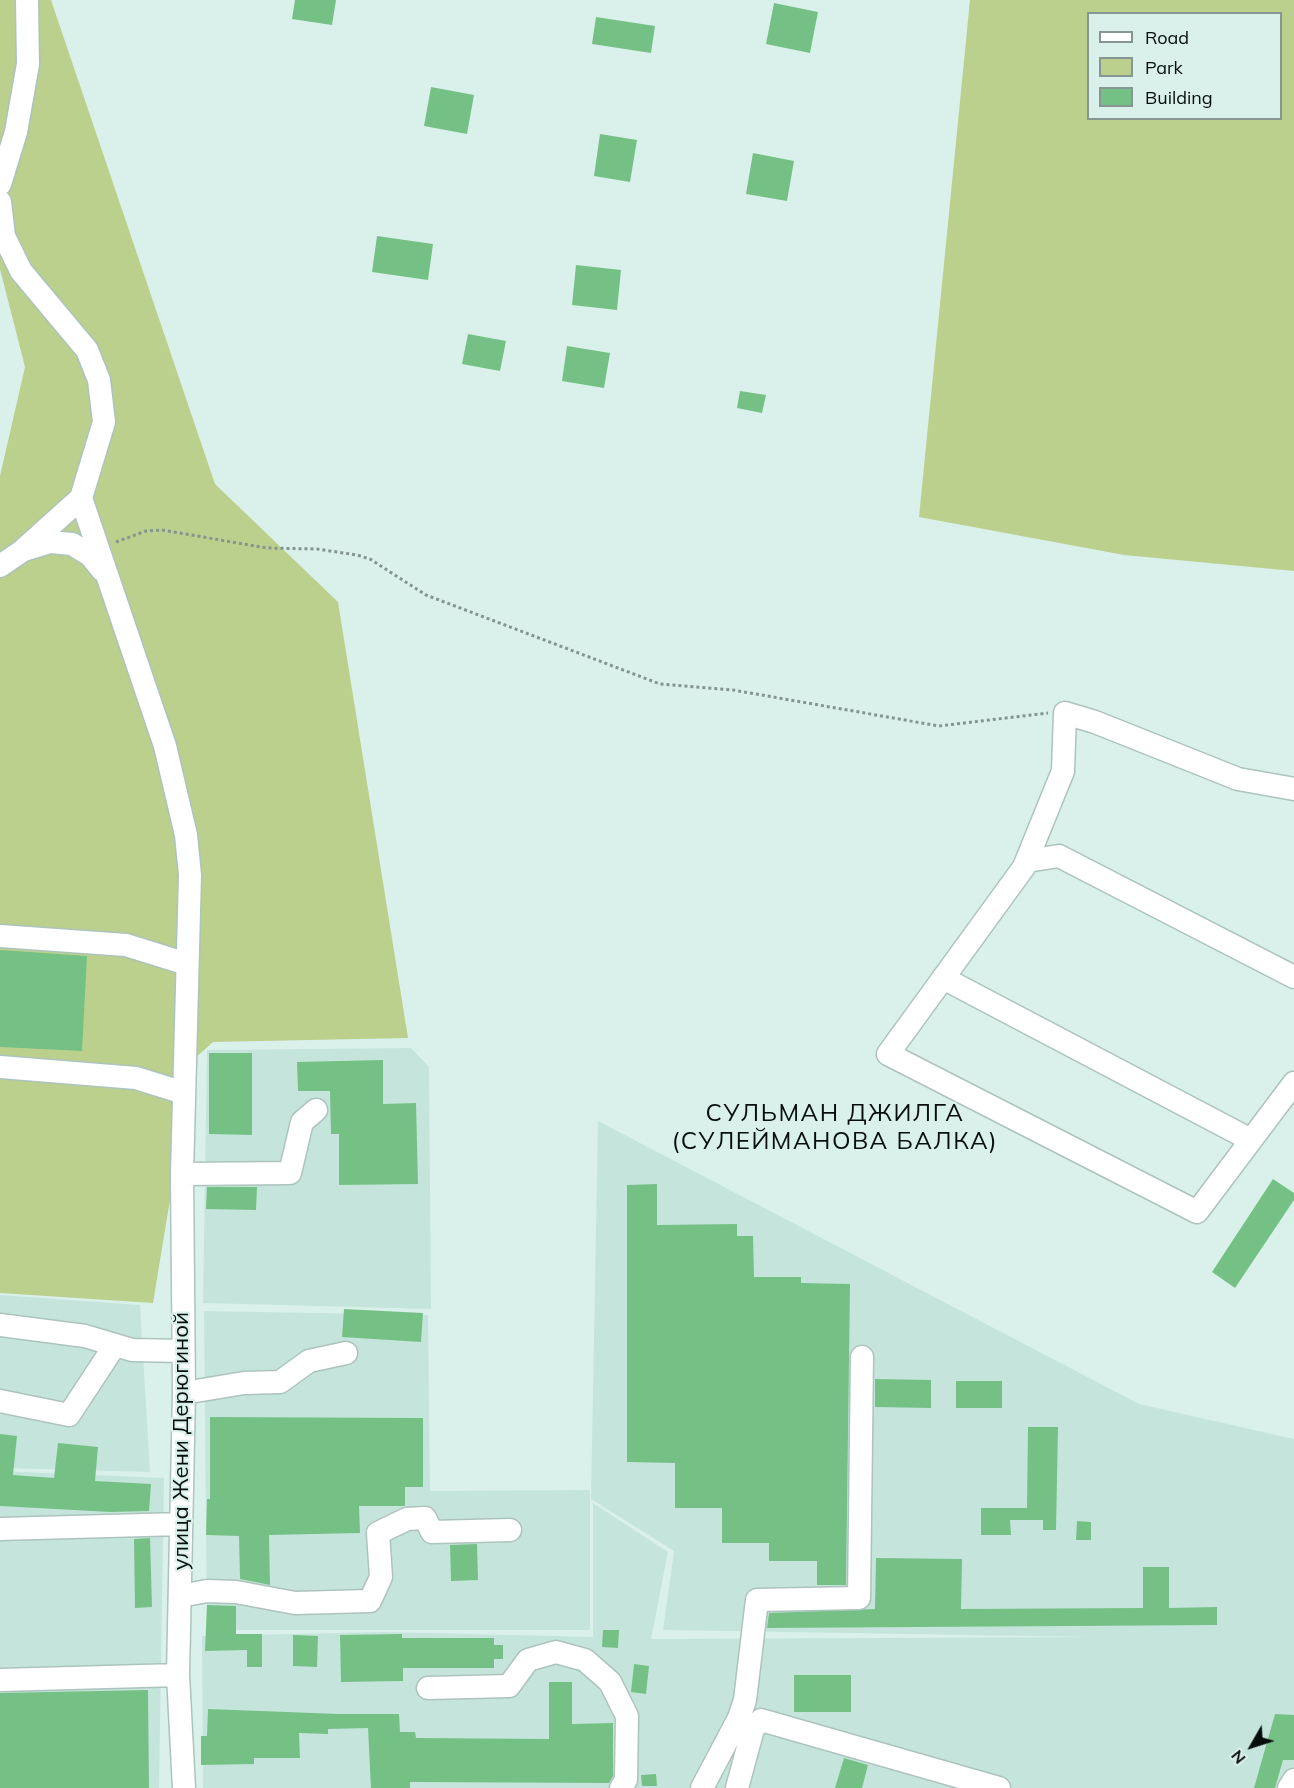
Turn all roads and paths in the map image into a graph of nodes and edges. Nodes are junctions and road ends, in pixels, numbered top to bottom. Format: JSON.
{"nodes":[{"id":1,"x":27,"y":0,"type":"edge"},
{"id":2,"x":0,"y":184,"type":"edge"},
{"id":3,"x":0,"y":202,"type":"edge"},
{"id":4,"x":81,"y":498,"type":"junction"},
{"id":5,"x":22,"y":551,"type":"junction"},
{"id":6,"x":98,"y":551,"type":"junction"},
{"id":7,"x":0,"y":566,"type":"edge"},
{"id":8,"x":105,"y":573,"type":"junction"},
{"id":9,"x":1065,"y":713,"type":"junction"},
{"id":10,"x":1294,"y":789,"type":"edge"},
{"id":11,"x":1027,"y":861,"type":"junction"},
{"id":12,"x":0,"y":936,"type":"edge"},
{"id":13,"x":187,"y":964,"type":"junction"},
{"id":14,"x":1294,"y":977,"type":"edge"},
{"id":15,"x":943,"y":978,"type":"junction"},
{"id":16,"x":0,"y":1066,"type":"edge"},
{"id":17,"x":1294,"y":1083,"type":"edge"},
{"id":18,"x":184,"y":1094,"type":"junction"},
{"id":19,"x":316,"y":1110,"type":"dead end"},
{"id":20,"x":1251,"y":1140,"type":"junction"},
{"id":21,"x":182,"y":1174,"type":"junction"},
{"id":22,"x":0,"y":1325,"type":"edge"},
{"id":23,"x":115,"y":1345,"type":"junction"},
{"id":24,"x":183,"y":1351,"type":"junction"},
{"id":25,"x":346,"y":1353,"type":"dead end"},
{"id":26,"x":861,"y":1357,"type":"dead end"},
{"id":27,"x":184,"y":1393,"type":"junction"},
{"id":28,"x":0,"y":1401,"type":"edge"},
{"id":29,"x":181,"y":1524,"type":"junction"},
{"id":30,"x":0,"y":1529,"type":"edge"},
{"id":31,"x":510,"y":1530,"type":"dead end"},
{"id":32,"x":180,"y":1596,"type":"junction"},
{"id":33,"x":178,"y":1675,"type":"junction"},
{"id":34,"x":0,"y":1680,"type":"edge"},
{"id":35,"x":428,"y":1688,"type":"dead end"},
{"id":36,"x":1294,"y":1780,"type":"edge"},
{"id":37,"x":184,"y":1788,"type":"edge"},
{"id":38,"x":621,"y":1788,"type":"edge"},
{"id":39,"x":702,"y":1788,"type":"edge"},
{"id":40,"x":737,"y":1788,"type":"edge"},
{"id":41,"x":999,"y":1788,"type":"edge"},
{"id":42,"x":1289,"y":1788,"type":"edge"}],
"edges":[{"from":1,"to":2,"type":"street"},
{"from":3,"to":4,"type":"street"},
{"from":4,"to":5,"type":"street"},
{"from":4,"to":6,"type":"street","name":"улица Жени Дерюгиной"},
{"from":5,"to":7,"type":"street"},
{"from":5,"to":8,"type":"street"},
{"from":6,"to":8,"type":"street","name":"улица Жени Дерюгиной"},
{"from":6,"to":9,"type":"path"},
{"from":8,"to":13,"type":"street","name":"улица Жени Дерюгиной"},
{"from":9,"to":10,"type":"street"},
{"from":9,"to":11,"type":"street"},
{"from":11,"to":14,"type":"street"},
{"from":11,"to":15,"type":"street"},
{"from":12,"to":13,"type":"street"},
{"from":13,"to":18,"type":"street","name":"улица Жени Дерюгиной"},
{"from":15,"to":20,"type":"street"},
{"from":15,"to":20,"type":"street"},
{"from":16,"to":18,"type":"street"},
{"from":17,"to":20,"type":"street"},
{"from":18,"to":21,"type":"street","name":"улица Жени Дерюгиной"},
{"from":19,"to":21,"type":"street"},
{"from":21,"to":24,"type":"street","name":"улица Жени Дерюгиной"},
{"from":22,"to":23,"type":"street"},
{"from":23,"to":24,"type":"street"},
{"from":23,"to":28,"type":"street"},
{"from":24,"to":27,"type":"street","name":"улица Жени Дерюгиной"},
{"from":25,"to":27,"type":"street"},
{"from":26,"to":39,"type":"street"},
{"from":27,"to":29,"type":"street","name":"улица Жени Дерюгиной"},
{"from":29,"to":30,"type":"street"},
{"from":29,"to":32,"type":"street","name":"улица Жени Дерюгиной"},
{"from":31,"to":32,"type":"street"},
{"from":32,"to":33,"type":"street","name":"улица Жени Дерюгиной"},
{"from":33,"to":34,"type":"street"},
{"from":33,"to":37,"type":"street","name":"улица Жени Дерюгиной"},
{"from":35,"to":38,"type":"street"},
{"from":36,"to":42,"type":"street"},
{"from":40,"to":41,"type":"street"}]}
